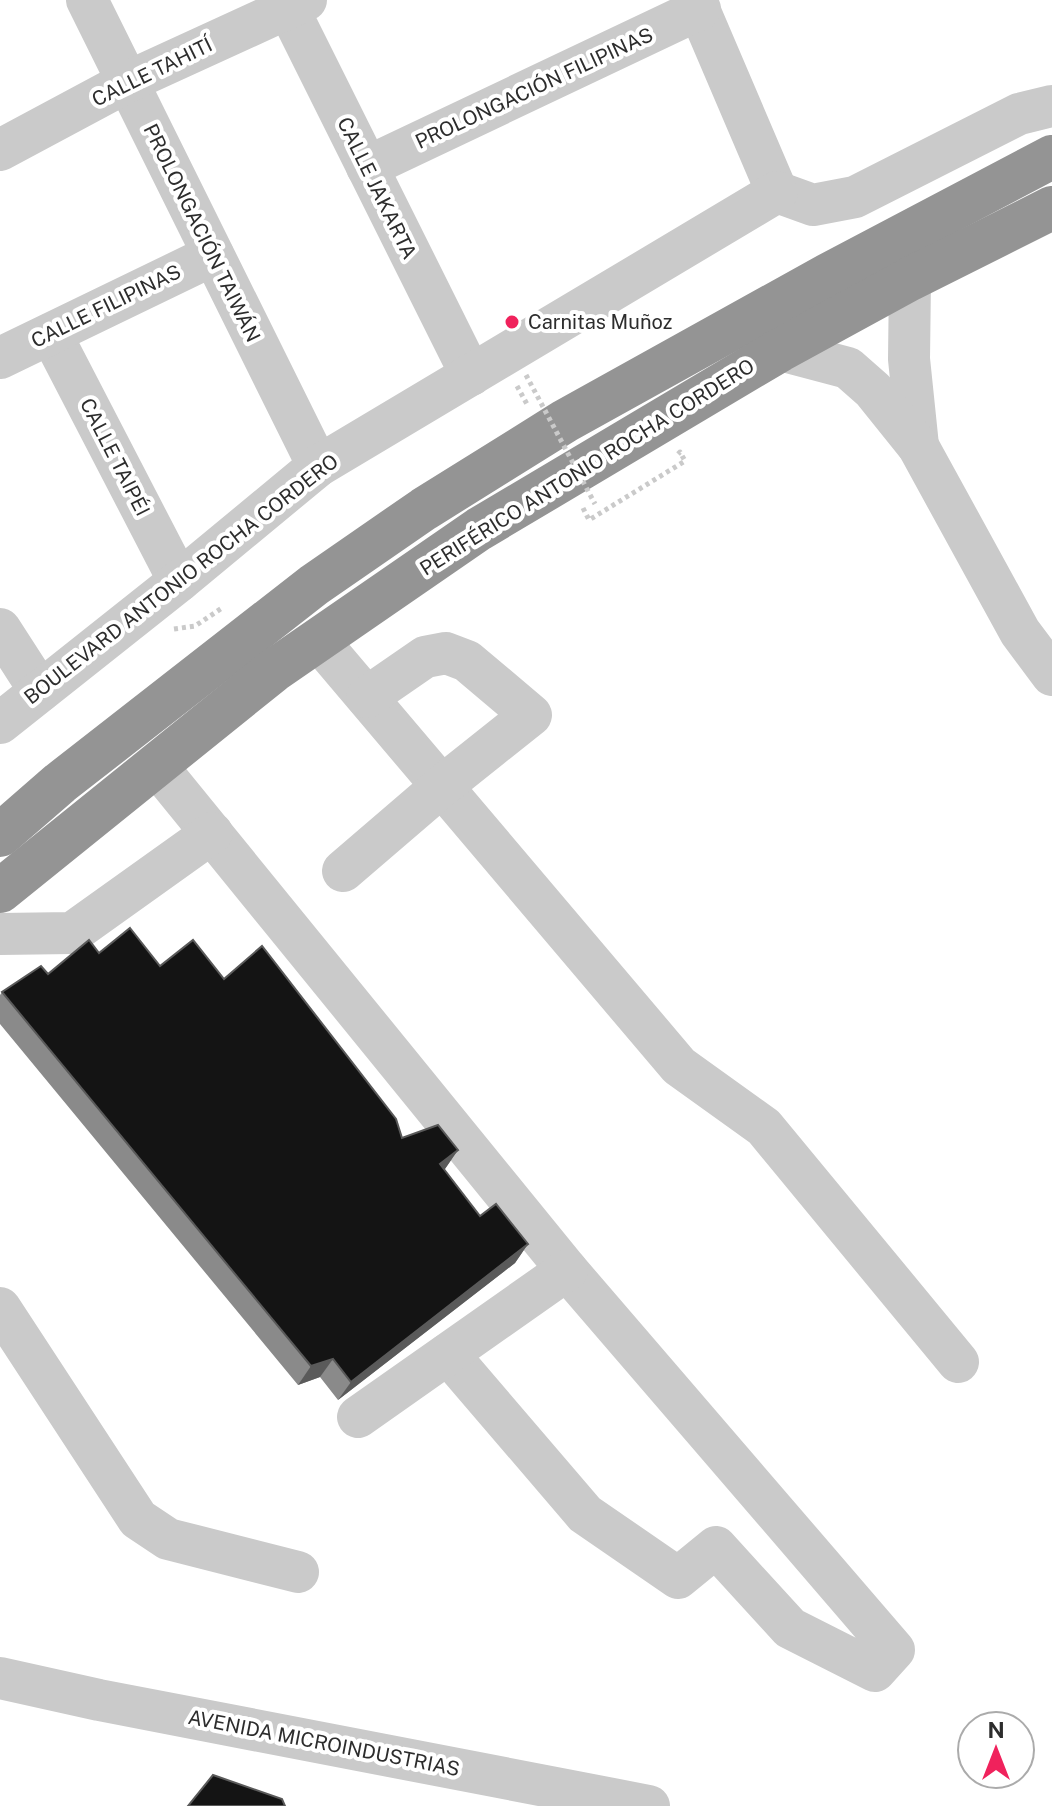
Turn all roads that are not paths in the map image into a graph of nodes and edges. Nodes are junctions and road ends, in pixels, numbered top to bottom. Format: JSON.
{"nodes":[{"id":1,"x":87,"y":0,"type":"edge"},
{"id":2,"x":293,"y":3,"type":"edge"},
{"id":3,"x":698,"y":5,"type":"edge"},
{"id":4,"x":127,"y":82,"type":"junction"},
{"id":5,"x":1052,"y":106,"type":"edge"},
{"id":6,"x":0,"y":150,"type":"edge"},
{"id":7,"x":1052,"y":157,"type":"edge"},
{"id":8,"x":367,"y":167,"type":"junction"},
{"id":9,"x":777,"y":192,"type":"junction"},
{"id":10,"x":1052,"y":208,"type":"edge"},
{"id":11,"x":213,"y":255,"type":"junction"},
{"id":12,"x":910,"y":279,"type":"junction"},
{"id":13,"x":51,"y":334,"type":"junction"},
{"id":14,"x":780,"y":350,"type":"junction"},
{"id":15,"x":0,"y":358,"type":"edge"},
{"id":16,"x":471,"y":375,"type":"junction"},
{"id":17,"x":918,"y":446,"type":"junction"},
{"id":18,"x":318,"y":466,"type":"junction"},
{"id":19,"x":179,"y":581,"type":"junction"},
{"id":20,"x":0,"y":629,"type":"edge"},
{"id":21,"x":318,"y":640,"type":"junction"},
{"id":22,"x":1052,"y":675,"type":"edge"},
{"id":23,"x":40,"y":691,"type":"junction"},
{"id":24,"x":367,"y":697,"type":"junction"},
{"id":25,"x":0,"y":723,"type":"edge"},
{"id":26,"x":156,"y":765,"type":"junction"},
{"id":27,"x":442,"y":786,"type":"junction"},
{"id":28,"x":212,"y":833,"type":"junction"},
{"id":29,"x":0,"y":835,"type":"edge"},
{"id":30,"x":343,"y":871,"type":"dead end"},
{"id":31,"x":0,"y":891,"type":"edge"},
{"id":32,"x":0,"y":934,"type":"edge"},
{"id":33,"x":567,"y":1270,"type":"junction"},
{"id":34,"x":0,"y":1308,"type":"edge"},
{"id":35,"x":448,"y":1354,"type":"junction"},
{"id":36,"x":958,"y":1362,"type":"dead end"},
{"id":37,"x":358,"y":1417,"type":"dead end"},
{"id":38,"x":298,"y":1572,"type":"dead end"},
{"id":39,"x":0,"y":1678,"type":"edge"},
{"id":40,"x":649,"y":1806,"type":"edge"}],
"edges":[{"from":1,"to":4,"type":"street","name":"PROLONGACIÓN TAIWÁN"},
{"from":2,"to":4,"type":"street","name":"CALLE TAHITÍ"},
{"from":2,"to":8,"type":"street","name":"CALLE JAKARTA"},
{"from":3,"to":8,"type":"street","name":"PROLONGACIÓN FILIPINAS"},
{"from":3,"to":9,"type":"street"},
{"from":4,"to":6,"type":"street","name":"CALLE TAHITÍ"},
{"from":4,"to":11,"type":"street","name":"PROLONGACIÓN TAIWÁN"},
{"from":5,"to":9,"type":"street"},
{"from":7,"to":29,"type":"highway","name":"PERIFÉRICO ANTONIO ROCHA CORDERO"},
{"from":8,"to":16,"type":"street","name":"CALLE JAKARTA"},
{"from":9,"to":16,"type":"street","name":"BOULEVARD ANTONIO ROCHA CORDERO"},
{"from":10,"to":12,"type":"highway","name":"PERIFÉRICO ANTONIO ROCHA CORDERO"},
{"from":11,"to":13,"type":"street","name":"CALLE FILIPINAS"},
{"from":11,"to":18,"type":"street","name":"PROLONGACIÓN TAIWÁN"},
{"from":12,"to":14,"type":"highway","name":"PERIFÉRICO ANTONIO ROCHA CORDERO"},
{"from":12,"to":17,"type":"street"},
{"from":13,"to":15,"type":"street","name":"CALLE FILIPINAS"},
{"from":13,"to":19,"type":"street","name":"CALLE TAIPÉI"},
{"from":14,"to":17,"type":"street"},
{"from":14,"to":21,"type":"highway","name":"PERIFÉRICO ANTONIO ROCHA CORDERO"},
{"from":16,"to":18,"type":"street","name":"BOULEVARD ANTONIO ROCHA CORDERO"},
{"from":17,"to":22,"type":"street"},
{"from":18,"to":19,"type":"street","name":"BOULEVARD ANTONIO ROCHA CORDERO"},
{"from":19,"to":23,"type":"street","name":"BOULEVARD ANTONIO ROCHA CORDERO"},
{"from":20,"to":23,"type":"street"},
{"from":21,"to":24,"type":"street"},
{"from":21,"to":26,"type":"highway","name":"PERIFÉRICO ANTONIO ROCHA CORDERO"},
{"from":23,"to":25,"type":"street","name":"BOULEVARD ANTONIO ROCHA CORDERO"},
{"from":24,"to":27,"type":"street"},
{"from":24,"to":27,"type":"street"},
{"from":26,"to":28,"type":"street"},
{"from":26,"to":31,"type":"highway","name":"PERIFÉRICO ANTONIO ROCHA CORDERO"},
{"from":27,"to":30,"type":"street"},
{"from":27,"to":36,"type":"street"},
{"from":28,"to":32,"type":"street"},
{"from":28,"to":33,"type":"street"},
{"from":33,"to":35,"type":"street"},
{"from":33,"to":35,"type":"street"},
{"from":34,"to":38,"type":"street"},
{"from":35,"to":37,"type":"street"},
{"from":39,"to":40,"type":"street","name":"AVENIDA MICROINDUSTRIAS"}]}
